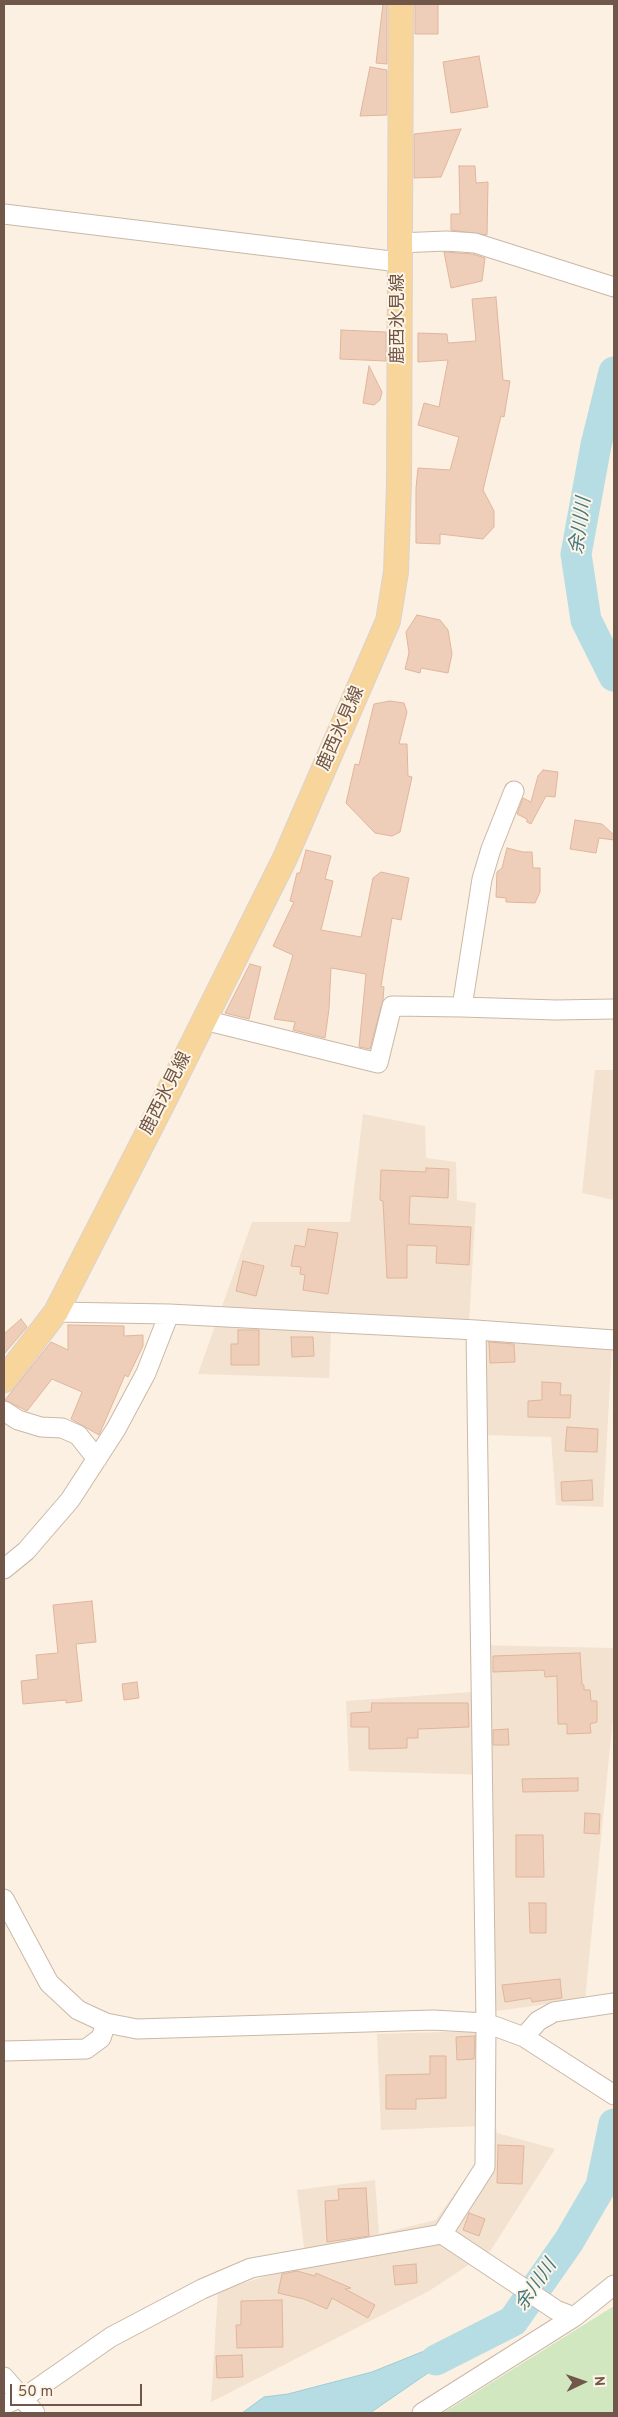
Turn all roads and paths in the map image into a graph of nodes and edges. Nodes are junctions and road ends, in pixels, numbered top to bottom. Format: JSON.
{"nodes":[{"id":1,"x":401,"y":4,"type":"edge"},
{"id":2,"x":4,"y":214,"type":"edge"},
{"id":3,"x":399,"y":252,"type":"junction"},
{"id":4,"x":614,"y":287,"type":"edge"},
{"id":5,"x":514,"y":791,"type":"dead end"},
{"id":6,"x":462,"y":1007,"type":"junction"},
{"id":7,"x":614,"y":1009,"type":"edge"},
{"id":8,"x":204,"y":1020,"type":"junction"},
{"id":9,"x":56,"y":1312,"type":"junction"},
{"id":10,"x":169,"y":1314,"type":"junction"},
{"id":11,"x":476,"y":1330,"type":"junction"},
{"id":12,"x":614,"y":1340,"type":"edge"},
{"id":13,"x":4,"y":1380,"type":"edge"},
{"id":14,"x":4,"y":1411,"type":"edge"},
{"id":15,"x":96,"y":1459,"type":"junction"},
{"id":16,"x":4,"y":1569,"type":"edge"},
{"id":17,"x":4,"y":1899,"type":"edge"},
{"id":18,"x":614,"y":2003,"type":"edge"},
{"id":19,"x":106,"y":2023,"type":"junction"},
{"id":20,"x":486,"y":2023,"type":"junction"},
{"id":21,"x":524,"y":2038,"type":"junction"},
{"id":22,"x":4,"y":2051,"type":"edge"},
{"id":23,"x":614,"y":2095,"type":"edge"},
{"id":24,"x":442,"y":2234,"type":"junction"},
{"id":25,"x":614,"y":2285,"type":"edge"},
{"id":26,"x":574,"y":2317,"type":"junction"},
{"id":27,"x":4,"y":2376,"type":"edge"},
{"id":28,"x":21,"y":2398,"type":"junction"},
{"id":29,"x":4,"y":2405,"type":"edge"},
{"id":30,"x":35,"y":2413,"type":"edge"},
{"id":31,"x":422,"y":2413,"type":"edge"}],
"edges":[{"from":1,"to":3,"type":"main road","name":"鹿西氷見線"},
{"from":2,"to":3,"type":"street"},
{"from":3,"to":4,"type":"street"},
{"from":3,"to":8,"type":"main road","name":"鹿西氷見線"},
{"from":5,"to":6,"type":"street"},
{"from":6,"to":7,"type":"street"},
{"from":6,"to":8,"type":"street"},
{"from":8,"to":9,"type":"main road","name":"鹿西氷見線"},
{"from":9,"to":10,"type":"street"},
{"from":9,"to":13,"type":"main road","name":"鹿西氷見線"},
{"from":10,"to":11,"type":"street"},
{"from":10,"to":15,"type":"street"},
{"from":11,"to":12,"type":"street"},
{"from":11,"to":20,"type":"street"},
{"from":14,"to":15,"type":"street"},
{"from":15,"to":16,"type":"street"},
{"from":17,"to":19,"type":"street"},
{"from":18,"to":21,"type":"street"},
{"from":19,"to":20,"type":"street"},
{"from":19,"to":22,"type":"street"},
{"from":20,"to":21,"type":"street"},
{"from":20,"to":24,"type":"street"},
{"from":21,"to":23,"type":"street"},
{"from":24,"to":26,"type":"street"},
{"from":24,"to":28,"type":"street"},
{"from":25,"to":26,"type":"street"},
{"from":26,"to":31,"type":"street"},
{"from":27,"to":28,"type":"street"},
{"from":28,"to":29,"type":"street"},
{"from":28,"to":30,"type":"street"}]}
